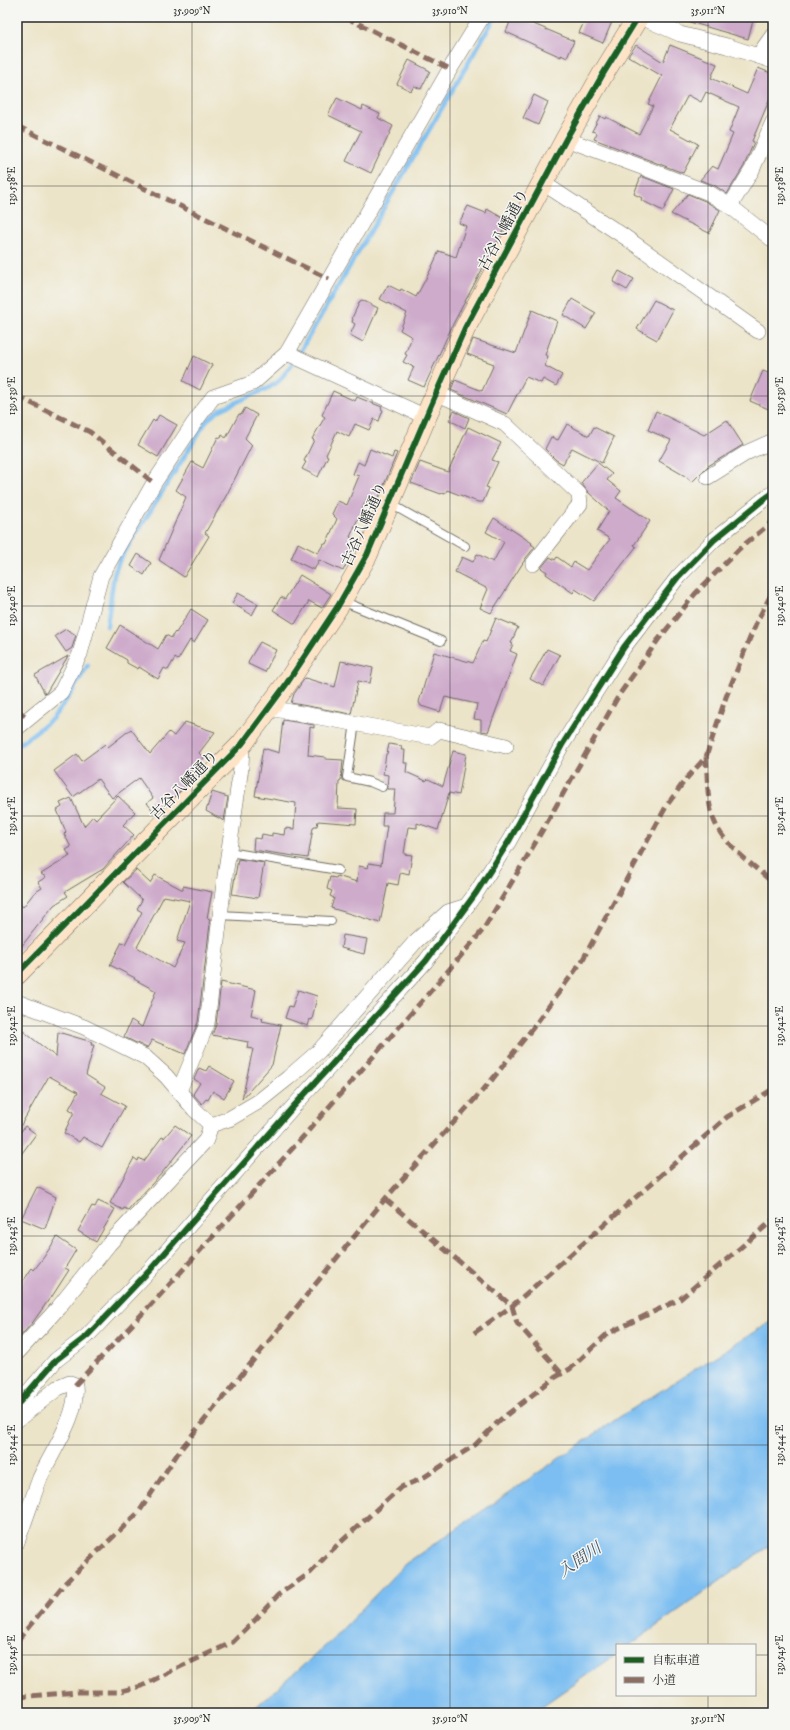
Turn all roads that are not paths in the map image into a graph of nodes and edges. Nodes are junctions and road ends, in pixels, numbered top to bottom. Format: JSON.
{"nodes":[{"id":1,"x":482,"y":17,"type":"edge"},
{"id":2,"x":639,"y":17,"type":"edge"},
{"id":3,"x":773,"y":36,"type":"edge"},
{"id":4,"x":758,"y":56,"type":"junction"},
{"id":5,"x":773,"y":61,"type":"edge"},
{"id":6,"x":773,"y":122,"type":"edge"},
{"id":7,"x":566,"y":139,"type":"junction"},
{"id":8,"x":543,"y":183,"type":"junction"},
{"id":9,"x":730,"y":206,"type":"junction"},
{"id":10,"x":773,"y":240,"type":"edge"},
{"id":11,"x":758,"y":331,"type":"dead end"},
{"id":12,"x":287,"y":353,"type":"junction"},
{"id":13,"x":436,"y":393,"type":"junction"},
{"id":14,"x":426,"y":417,"type":"junction"},
{"id":15,"x":773,"y":441,"type":"edge"},
{"id":16,"x":708,"y":477,"type":"dead end"},
{"id":17,"x":773,"y":493,"type":"edge"},
{"id":18,"x":389,"y":502,"type":"junction"},
{"id":19,"x":465,"y":546,"type":"dead end"},
{"id":20,"x":533,"y":564,"type":"dead end"},
{"id":21,"x":341,"y":601,"type":"junction"},
{"id":22,"x":441,"y":641,"type":"dead end"},
{"id":23,"x":269,"y":708,"type":"junction"},
{"id":24,"x":355,"y":724,"type":"junction"},
{"id":25,"x":17,"y":728,"type":"edge"},
{"id":26,"x":242,"y":744,"type":"junction"},
{"id":27,"x":506,"y":746,"type":"dead end"},
{"id":28,"x":382,"y":787,"type":"dead end"},
{"id":29,"x":229,"y":852,"type":"junction"},
{"id":30,"x":338,"y":870,"type":"dead end"},
{"id":31,"x":467,"y":906,"type":"junction"},
{"id":32,"x":220,"y":915,"type":"junction"},
{"id":33,"x":331,"y":921,"type":"dead end"},
{"id":34,"x":17,"y":974,"type":"edge"},
{"id":35,"x":17,"y":1002,"type":"edge"},
{"id":36,"x":178,"y":1091,"type":"junction"},
{"id":37,"x":211,"y":1125,"type":"junction"},
{"id":38,"x":17,"y":1353,"type":"edge"},
{"id":39,"x":17,"y":1405,"type":"edge"},
{"id":40,"x":17,"y":1420,"type":"edge"},
{"id":41,"x":17,"y":1542,"type":"edge"}],
"edges":[{"from":1,"to":12,"type":"street"},
{"from":2,"to":4,"type":"street"},
{"from":2,"to":7,"type":"street","name":"古谷八幡通り"},
{"from":3,"to":4,"type":"street"},
{"from":4,"to":5,"type":"street"},
{"from":6,"to":9,"type":"street"},
{"from":7,"to":8,"type":"street","name":"古谷八幡通り"},
{"from":7,"to":9,"type":"street"},
{"from":8,"to":11,"type":"street"},
{"from":8,"to":13,"type":"street","name":"古谷八幡通り"},
{"from":9,"to":10,"type":"street"},
{"from":12,"to":14,"type":"street"},
{"from":12,"to":25,"type":"street"},
{"from":13,"to":14,"type":"street","name":"古谷八幡通り"},
{"from":13,"to":20,"type":"street"},
{"from":14,"to":18,"type":"street","name":"古谷八幡通り"},
{"from":15,"to":16,"type":"street"},
{"from":17,"to":31,"type":"street"},
{"from":18,"to":19,"type":"lane"},
{"from":18,"to":21,"type":"street","name":"古谷八幡通り"},
{"from":21,"to":22,"type":"lane"},
{"from":21,"to":23,"type":"street","name":"古谷八幡通り"},
{"from":23,"to":24,"type":"street"},
{"from":23,"to":26,"type":"street","name":"古谷八幡通り"},
{"from":24,"to":27,"type":"street"},
{"from":24,"to":28,"type":"lane"},
{"from":26,"to":29,"type":"street"},
{"from":26,"to":34,"type":"street","name":"古谷八幡通り"},
{"from":29,"to":30,"type":"lane"},
{"from":29,"to":32,"type":"street"},
{"from":31,"to":37,"type":"street"},
{"from":31,"to":39,"type":"street"},
{"from":32,"to":33,"type":"lane"},
{"from":32,"to":36,"type":"street"},
{"from":35,"to":36,"type":"street"},
{"from":36,"to":37,"type":"street"},
{"from":37,"to":38,"type":"street"},
{"from":40,"to":41,"type":"street"}]}
